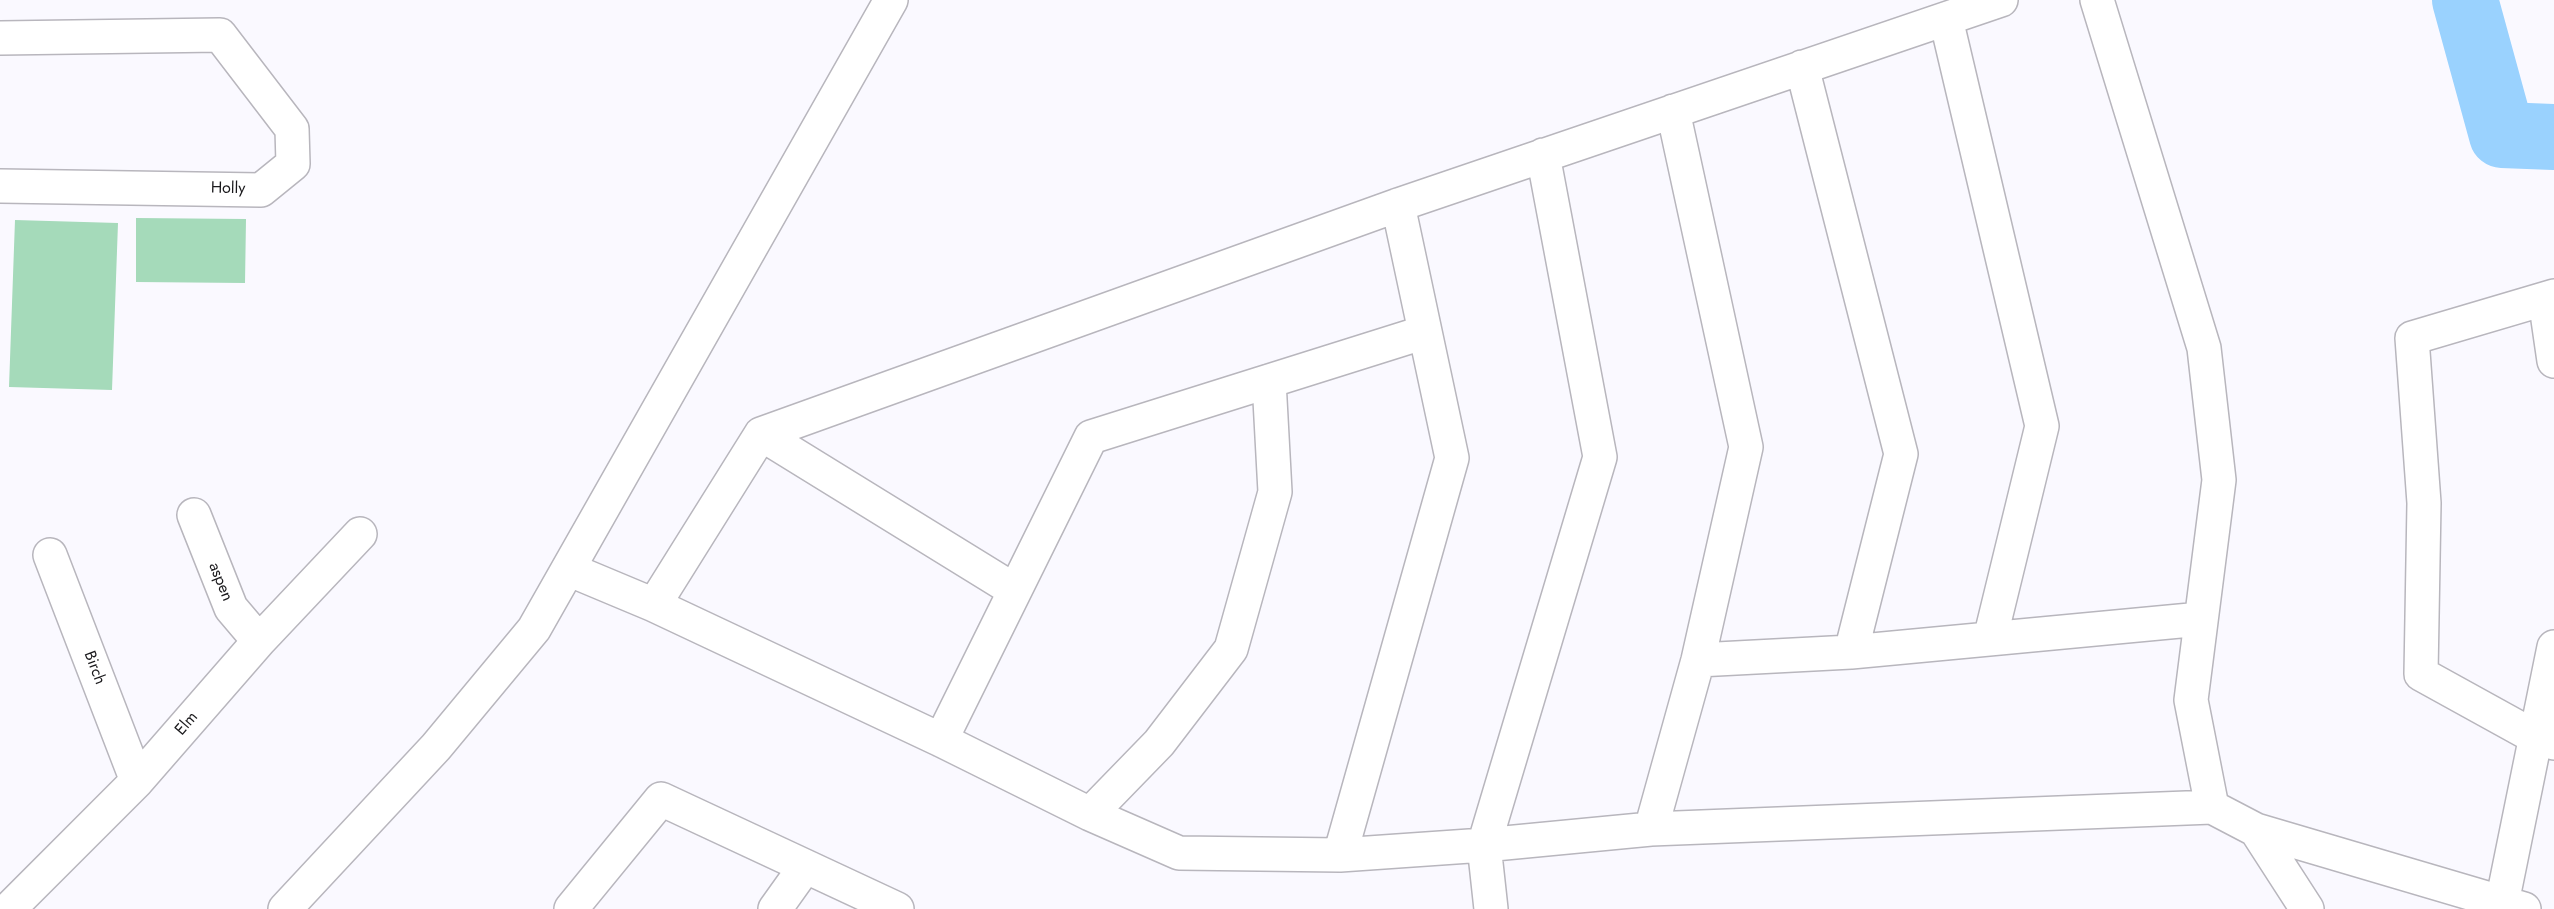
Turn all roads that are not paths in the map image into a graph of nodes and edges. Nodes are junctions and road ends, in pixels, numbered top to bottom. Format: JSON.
{"nodes":[{"id":1,"x":891,"y":0,"type":"edge"},
{"id":2,"x":2001,"y":0,"type":"edge"},
{"id":3,"x":2097,"y":0,"type":"edge"},
{"id":4,"x":1946,"y":19,"type":"junction"},
{"id":5,"x":0,"y":38,"type":"edge"},
{"id":6,"x":1802,"y":67,"type":"junction"},
{"id":7,"x":1673,"y":111,"type":"junction"},
{"id":8,"x":1543,"y":155,"type":"junction"},
{"id":9,"x":0,"y":186,"type":"edge"},
{"id":10,"x":1398,"y":205,"type":"junction"},
{"id":11,"x":2549,"y":298,"type":"edge"},
{"id":12,"x":1425,"y":332,"type":"junction"},
{"id":13,"x":2554,"y":361,"type":"edge"},
{"id":14,"x":1269,"y":381,"type":"junction"},
{"id":15,"x":761,"y":434,"type":"junction"},
{"id":16,"x":194,"y":515,"type":"dead end"},
{"id":17,"x":360,"y":534,"type":"dead end"},
{"id":18,"x":50,"y":555,"type":"dead end"},
{"id":19,"x":568,"y":569,"type":"junction"},
{"id":20,"x":1014,"y":590,"type":"junction"},
{"id":21,"x":654,"y":605,"type":"junction"},
{"id":22,"x":2201,"y":619,"type":"junction"},
{"id":23,"x":1990,"y":639,"type":"junction"},
{"id":24,"x":259,"y":641,"type":"junction"},
{"id":25,"x":2554,"y":647,"type":"edge"},
{"id":26,"x":1851,"y":652,"type":"junction"},
{"id":27,"x":1698,"y":660,"type":"junction"},
{"id":28,"x":941,"y":740,"type":"junction"},
{"id":29,"x":2546,"y":740,"type":"edge"},
{"id":30,"x":137,"y":781,"type":"junction"},
{"id":31,"x":2212,"y":807,"type":"junction"},
{"id":32,"x":1090,"y":814,"type":"junction"},
{"id":33,"x":1652,"y":829,"type":"junction"},
{"id":34,"x":2256,"y":830,"type":"junction"},
{"id":35,"x":1484,"y":845,"type":"junction"},
{"id":36,"x":1340,"y":855,"type":"junction"},
{"id":37,"x":806,"y":867,"type":"junction"},
{"id":38,"x":2508,"y":907,"type":"edge"},
{"id":39,"x":9,"y":909,"type":"edge"},
{"id":40,"x":285,"y":909,"type":"edge"},
{"id":41,"x":571,"y":909,"type":"edge"},
{"id":42,"x":775,"y":909,"type":"edge"},
{"id":43,"x":897,"y":909,"type":"edge"},
{"id":44,"x":1491,"y":909,"type":"edge"},
{"id":45,"x":2307,"y":909,"type":"edge"}],
"edges":[{"from":1,"to":19,"type":"street"},
{"from":2,"to":4,"type":"street"},
{"from":3,"to":22,"type":"street"},
{"from":4,"to":6,"type":"street"},
{"from":4,"to":23,"type":"street"},
{"from":5,"to":9,"type":"street","name":"Holly"},
{"from":6,"to":7,"type":"street"},
{"from":6,"to":26,"type":"street"},
{"from":7,"to":8,"type":"street"},
{"from":7,"to":27,"type":"street"},
{"from":8,"to":10,"type":"street"},
{"from":8,"to":35,"type":"street"},
{"from":10,"to":12,"type":"street"},
{"from":10,"to":15,"type":"street"},
{"from":11,"to":13,"type":"street"},
{"from":11,"to":29,"type":"street"},
{"from":12,"to":14,"type":"street"},
{"from":12,"to":36,"type":"street"},
{"from":14,"to":20,"type":"street"},
{"from":14,"to":32,"type":"street"},
{"from":15,"to":20,"type":"street"},
{"from":15,"to":21,"type":"street"},
{"from":16,"to":24,"type":"street","name":"aspen"},
{"from":17,"to":24,"type":"street","name":"Elm"},
{"from":18,"to":30,"type":"street","name":"Birch"},
{"from":19,"to":21,"type":"street"},
{"from":19,"to":40,"type":"street"},
{"from":20,"to":28,"type":"street"},
{"from":21,"to":28,"type":"street"},
{"from":22,"to":23,"type":"street"},
{"from":22,"to":31,"type":"street"},
{"from":23,"to":26,"type":"street"},
{"from":24,"to":30,"type":"street","name":"Elm"},
{"from":25,"to":29,"type":"street"},
{"from":26,"to":27,"type":"street"},
{"from":27,"to":33,"type":"street"},
{"from":28,"to":32,"type":"street"},
{"from":29,"to":38,"type":"street"},
{"from":30,"to":39,"type":"street","name":"Elm"},
{"from":31,"to":33,"type":"street"},
{"from":31,"to":34,"type":"street"},
{"from":32,"to":36,"type":"street"},
{"from":33,"to":35,"type":"street"},
{"from":34,"to":38,"type":"street"},
{"from":34,"to":45,"type":"street"},
{"from":35,"to":36,"type":"street"},
{"from":35,"to":44,"type":"street"},
{"from":37,"to":41,"type":"street"},
{"from":37,"to":42,"type":"street"},
{"from":37,"to":43,"type":"street"}]}
